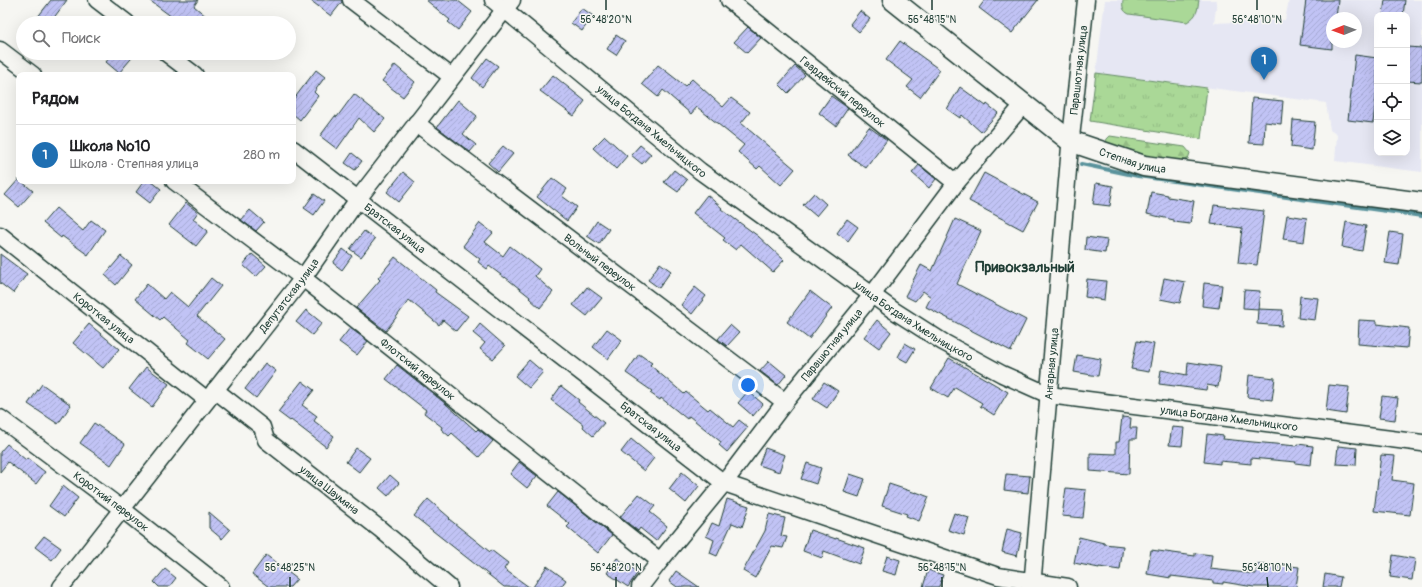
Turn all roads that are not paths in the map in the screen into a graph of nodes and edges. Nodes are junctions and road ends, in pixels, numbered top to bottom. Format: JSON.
{"nodes":[{"id":1,"x":97,"y":0,"type":"edge"},
{"id":2,"x":351,"y":0,"type":"edge"},
{"id":3,"x":729,"y":0,"type":"edge"},
{"id":4,"x":893,"y":0,"type":"edge"},
{"id":5,"x":1086,"y":0,"type":"edge"},
{"id":6,"x":503,"y":3,"type":"edge"},
{"id":7,"x":118,"y":16,"type":"edge"},
{"id":8,"x":0,"y":50,"type":"edge"},
{"id":9,"x":175,"y":60,"type":"edge"},
{"id":10,"x":29,"y":72,"type":"edge"},
{"id":11,"x":191,"y":72,"type":"edge"},
{"id":12,"x":452,"y":77,"type":"junction"},
{"id":13,"x":1024,"y":104,"type":"junction"},
{"id":14,"x":416,"y":123,"type":"junction"},
{"id":15,"x":1070,"y":141,"type":"junction"},
{"id":16,"x":296,"y":151,"type":"edge"},
{"id":17,"x":956,"y":183,"type":"junction"},
{"id":18,"x":178,"y":184,"type":"edge"},
{"id":19,"x":358,"y":199,"type":"junction"},
{"id":20,"x":1422,"y":203,"type":"edge"},
{"id":21,"x":0,"y":235,"type":"edge"},
{"id":22,"x":303,"y":278,"type":"junction"},
{"id":23,"x":872,"y":295,"type":"junction"},
{"id":24,"x":211,"y":395,"type":"junction"},
{"id":25,"x":1049,"y":395,"type":"junction"},
{"id":26,"x":785,"y":402,"type":"junction"},
{"id":27,"x":0,"y":418,"type":"edge"},
{"id":28,"x":1422,"y":443,"type":"edge"},
{"id":29,"x":724,"y":483,"type":"junction"},
{"id":30,"x":122,"y":509,"type":"junction"},
{"id":31,"x":660,"y":561,"type":"junction"},
{"id":32,"x":1032,"y":585,"type":"edge"},
{"id":33,"x":61,"y":587,"type":"edge"},
{"id":34,"x":221,"y":587,"type":"edge"},
{"id":35,"x":449,"y":587,"type":"edge"},
{"id":36,"x":640,"y":587,"type":"edge"},
{"id":37,"x":1068,"y":587,"type":"edge"}],
"edges":[{"from":1,"to":7,"type":"street"},
{"from":2,"to":12,"type":"street"},
{"from":3,"to":17,"type":"street","name":"Гвардейский переулок"},
{"from":4,"to":13,"type":"street","name":"Степная улица"},
{"from":5,"to":15,"type":"street","name":"Парашютная улица"},
{"from":6,"to":12,"type":"street","name":"Депутатская улица"},
{"from":6,"to":23,"type":"street","name":"улица Богдана Хмельницкого"},
{"from":8,"to":10,"type":"street"},
{"from":9,"to":11,"type":"street"},
{"from":12,"to":14,"type":"street","name":"Депутатская улица"},
{"from":13,"to":15,"type":"street","name":"Степная улица"},
{"from":13,"to":17,"type":"street","name":"Парашютная улица"},
{"from":14,"to":19,"type":"street","name":"Депутатская улица"},
{"from":14,"to":26,"type":"street","name":"Вольный переулок"},
{"from":15,"to":20,"type":"street","name":"Степная улица"},
{"from":15,"to":25,"type":"street","name":"Ангарная улица"},
{"from":16,"to":19,"type":"street","name":"Братская улица"},
{"from":17,"to":23,"type":"street","name":"Парашютная улица"},
{"from":18,"to":22,"type":"street","name":"Флотский переулок"},
{"from":19,"to":22,"type":"street","name":"Депутатская улица"},
{"from":19,"to":29,"type":"street","name":"Братская улица"},
{"from":21,"to":24,"type":"street","name":"Короткая улица"},
{"from":22,"to":24,"type":"street","name":"Депутатская улица"},
{"from":22,"to":31,"type":"street","name":"Флотский переулок"},
{"from":23,"to":25,"type":"street","name":"улица Богдана Хмельницкого"},
{"from":23,"to":26,"type":"street","name":"Парашютная улица"},
{"from":24,"to":30,"type":"street","name":"Депутатская улица"},
{"from":24,"to":35,"type":"street","name":"улица Шаумяна"},
{"from":25,"to":28,"type":"street","name":"улица Богдана Хмельницкого"},
{"from":25,"to":32,"type":"street","name":"Ангарная улица"},
{"from":26,"to":29,"type":"street","name":"Парашютная улица"},
{"from":27,"to":30,"type":"street","name":"Короткий переулок"},
{"from":29,"to":31,"type":"street","name":"Парашютная улица"},
{"from":29,"to":32,"type":"street","name":"Братская улица"},
{"from":30,"to":33,"type":"street","name":"Депутатская улица"},
{"from":30,"to":34,"type":"street","name":"Короткий переулок"},
{"from":31,"to":36,"type":"street","name":"Парашютная улица"},
{"from":32,"to":37,"type":"street","name":"Братская улица"}]}
